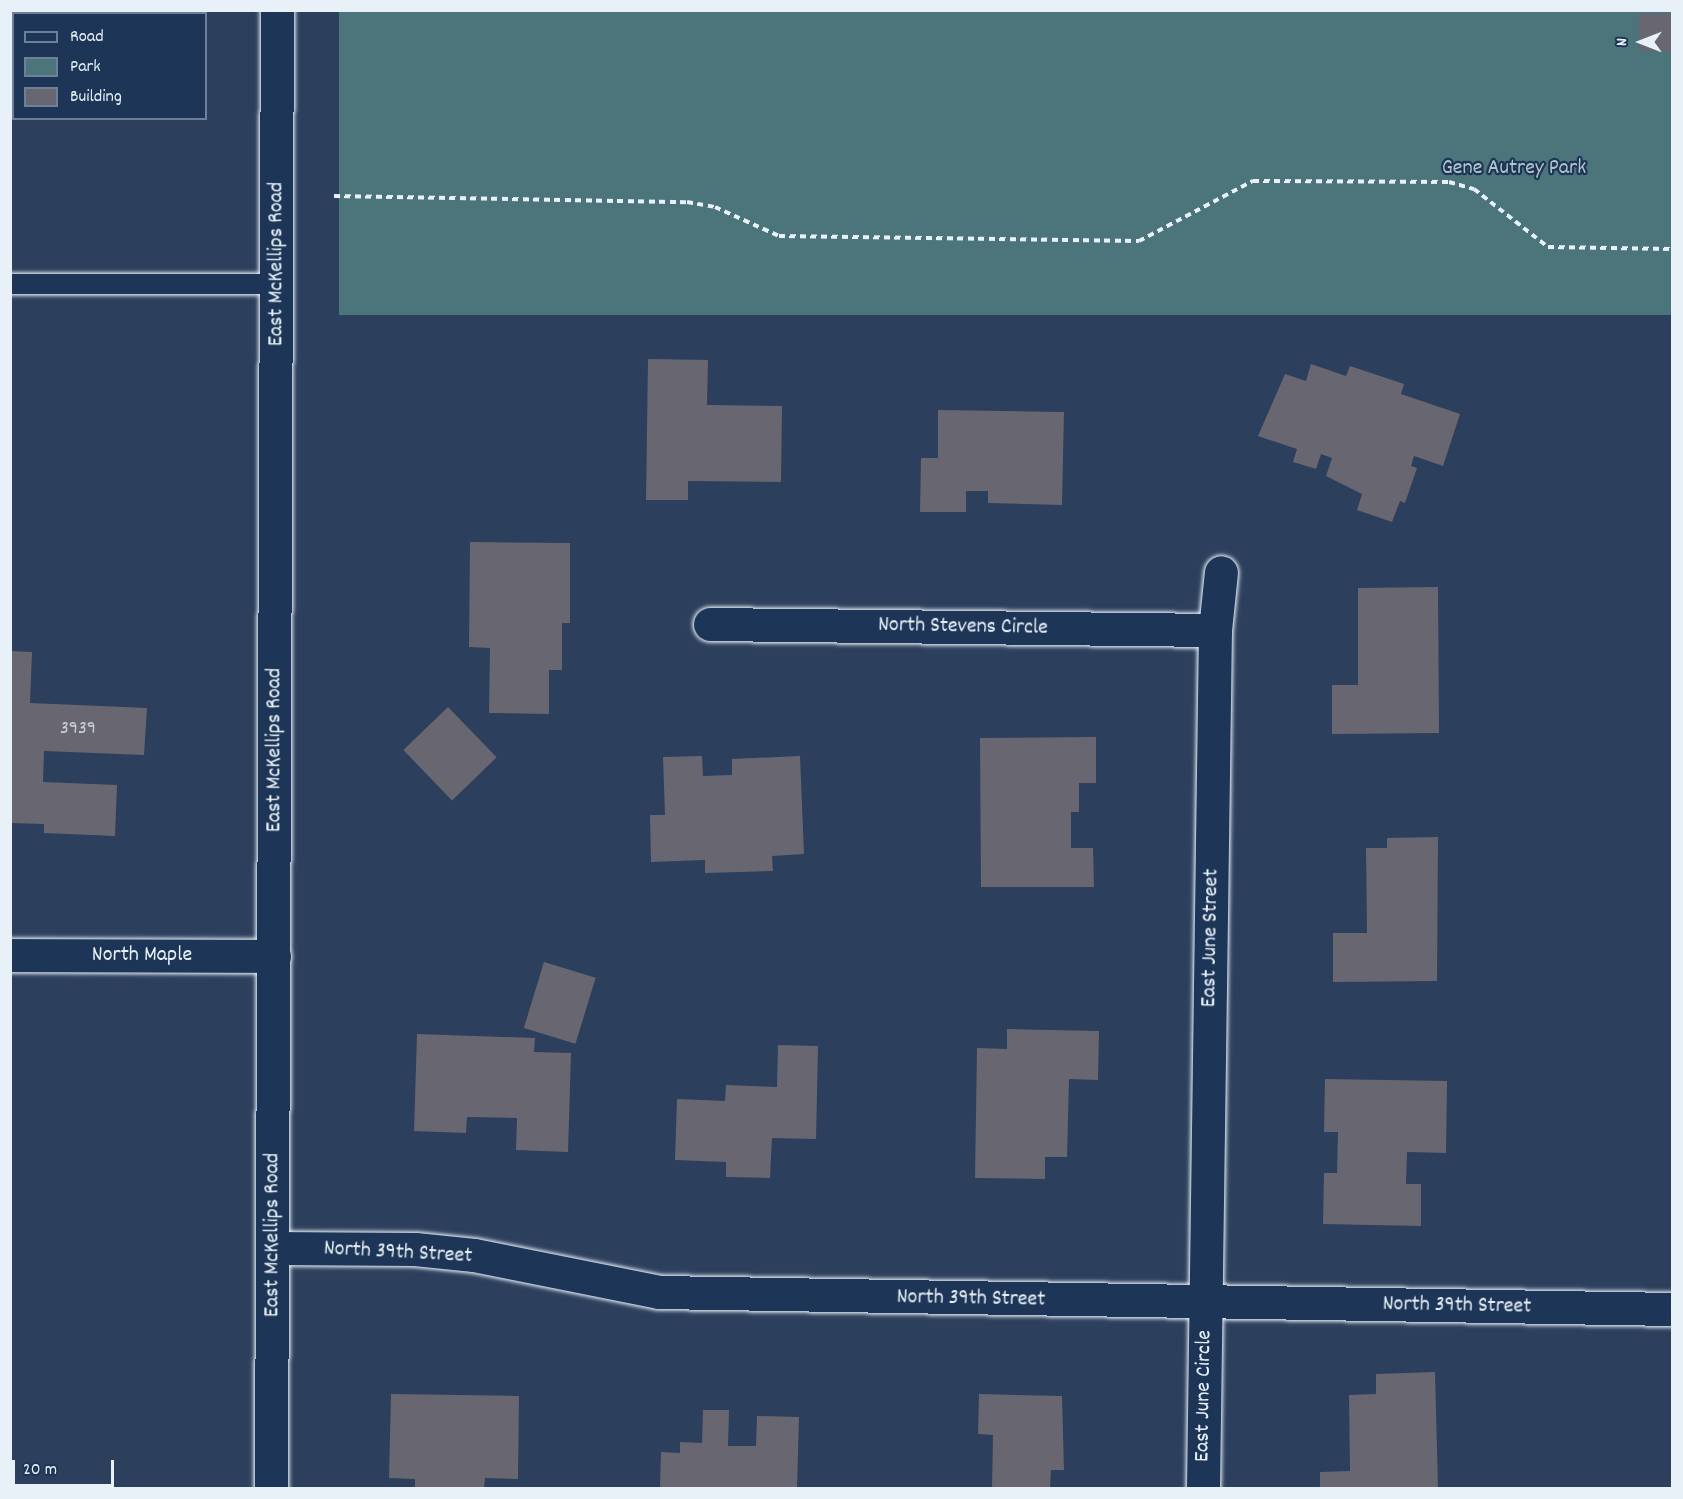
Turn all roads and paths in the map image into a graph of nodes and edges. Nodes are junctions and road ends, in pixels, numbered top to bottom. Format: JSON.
{"nodes":[{"id":1,"x":277,"y":10,"type":"edge"},
{"id":2,"x":334,"y":196,"type":"dead end"},
{"id":3,"x":1672,"y":249,"type":"edge"},
{"id":4,"x":10,"y":284,"type":"edge"},
{"id":5,"x":277,"y":284,"type":"junction"},
{"id":6,"x":1221,"y":572,"type":"dead end"},
{"id":7,"x":710,"y":624,"type":"dead end"},
{"id":8,"x":1215,"y":630,"type":"junction"},
{"id":9,"x":10,"y":955,"type":"edge"},
{"id":10,"x":274,"y":956,"type":"junction"},
{"id":11,"x":273,"y":1248,"type":"junction"},
{"id":12,"x":1205,"y":1304,"type":"junction"},
{"id":13,"x":1672,"y":1309,"type":"edge"},
{"id":14,"x":271,"y":1488,"type":"edge"},
{"id":15,"x":1203,"y":1488,"type":"edge"}],
"edges":[{"from":1,"to":5,"type":"street","name":"East McKellips Road"},
{"from":2,"to":3,"type":"path"},
{"from":4,"to":5,"type":"lane"},
{"from":5,"to":10,"type":"street","name":"East McKellips Road"},
{"from":6,"to":8,"type":"street","name":"East June Street"},
{"from":7,"to":8,"type":"street","name":"North Stevens Circle"},
{"from":8,"to":12,"type":"street","name":"East June Street"},
{"from":9,"to":10,"type":"street","name":"North Maple"},
{"from":10,"to":11,"type":"street","name":"East McKellips Road"},
{"from":11,"to":12,"type":"street","name":"North 39th Street"},
{"from":11,"to":14,"type":"street","name":"East McKellips Road"},
{"from":12,"to":13,"type":"street","name":"North 39th Street"},
{"from":12,"to":15,"type":"street","name":"East June Circle"}]}
